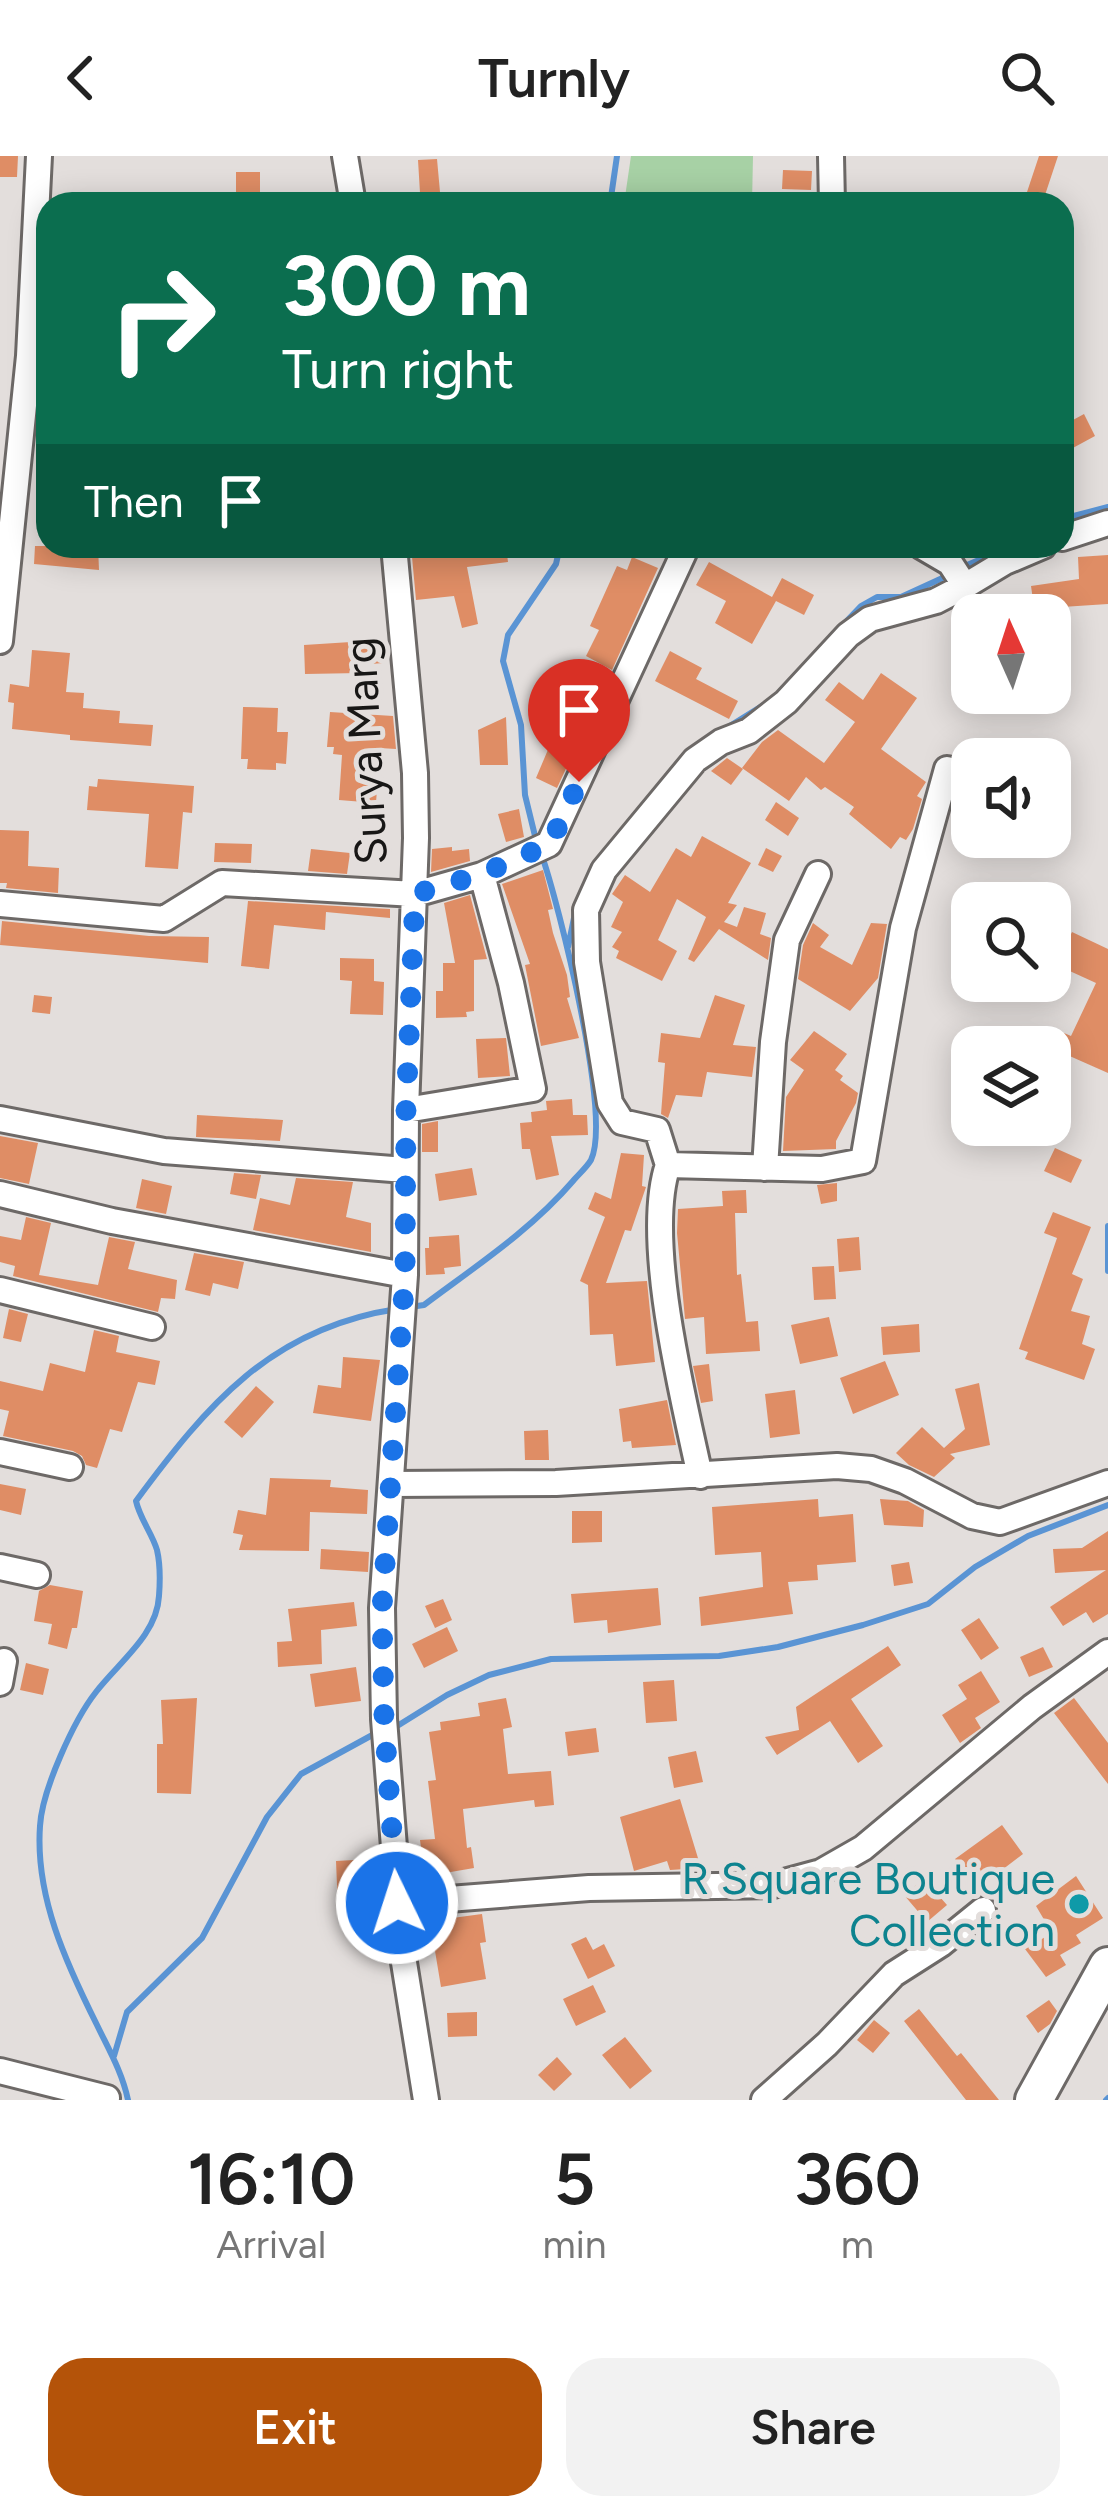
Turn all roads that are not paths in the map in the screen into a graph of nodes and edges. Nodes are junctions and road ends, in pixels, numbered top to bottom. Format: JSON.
{"nodes":[{"id":1,"x":39,"y":156,"type":"edge"},
{"id":2,"x":345,"y":156,"type":"edge"},
{"id":3,"x":831,"y":156,"type":"edge"},
{"id":4,"x":40,"y":192,"type":"edge"},
{"id":5,"x":351,"y":192,"type":"edge"},
{"id":6,"x":832,"y":192,"type":"edge"},
{"id":7,"x":36,"y":284,"type":"edge"},
{"id":8,"x":9,"y":468,"type":"edge"},
{"id":9,"x":1108,"y":523,"type":"edge"},
{"id":10,"x":1074,"y":534,"type":"edge"},
{"id":11,"x":395,"y":558,"type":"edge"},
{"id":12,"x":681,"y":558,"type":"edge"},
{"id":13,"x":936,"y":558,"type":"edge"},
{"id":14,"x":1014,"y":558,"type":"edge"},
{"id":15,"x":959,"y":576,"type":"junction"},
{"id":16,"x":0,"y":641,"type":"edge"},
{"id":17,"x":947,"y":770,"type":"dead end"},
{"id":18,"x":482,"y":874,"type":"junction"},
{"id":19,"x":818,"y":874,"type":"dead end"},
{"id":20,"x":415,"y":894,"type":"junction"},
{"id":21,"x":0,"y":904,"type":"edge"},
{"id":22,"x":406,"y":1110,"type":"junction"},
{"id":23,"x":0,"y":1119,"type":"edge"},
{"id":24,"x":668,"y":1165,"type":"junction"},
{"id":25,"x":765,"y":1168,"type":"junction"},
{"id":26,"x":405,"y":1170,"type":"junction"},
{"id":27,"x":0,"y":1194,"type":"edge"},
{"id":28,"x":405,"y":1283,"type":"junction"},
{"id":29,"x":0,"y":1290,"type":"edge"},
{"id":30,"x":152,"y":1327,"type":"dead end"},
{"id":31,"x":0,"y":1452,"type":"edge"},
{"id":32,"x":70,"y":1467,"type":"dead end"},
{"id":33,"x":700,"y":1476,"type":"junction"},
{"id":34,"x":1108,"y":1483,"type":"edge"},
{"id":35,"x":391,"y":1484,"type":"junction"},
{"id":36,"x":0,"y":1567,"type":"edge"},
{"id":37,"x":37,"y":1575,"type":"dead end"},
{"id":38,"x":1108,"y":1652,"type":"edge"},
{"id":39,"x":397,"y":1903,"type":"junction"},
{"id":40,"x":983,"y":1910,"type":"dead end"},
{"id":41,"x":1108,"y":1966,"type":"edge"},
{"id":42,"x":0,"y":2071,"type":"edge"},
{"id":43,"x":107,"y":2098,"type":"edge"},
{"id":44,"x":427,"y":2100,"type":"edge"},
{"id":45,"x":764,"y":2100,"type":"edge"},
{"id":46,"x":1034,"y":2100,"type":"edge"}],
"edges":[{"from":1,"to":4,"type":"street"},
{"from":2,"to":5,"type":"street"},
{"from":3,"to":6,"type":"street"},
{"from":7,"to":8,"type":"street"},
{"from":8,"to":16,"type":"street"},
{"from":9,"to":10,"type":"street"},
{"from":11,"to":20,"type":"street","name":"Surya Marg"},
{"from":12,"to":18,"type":"street"},
{"from":13,"to":15,"type":"street"},
{"from":14,"to":15,"type":"street"},
{"from":15,"to":24,"type":"street"},
{"from":17,"to":25,"type":"street"},
{"from":18,"to":20,"type":"street"},
{"from":18,"to":22,"type":"street"},
{"from":19,"to":25,"type":"street"},
{"from":20,"to":21,"type":"street"},
{"from":20,"to":22,"type":"street","name":"Surya Marg"},
{"from":22,"to":26,"type":"street","name":"Surya Marg"},
{"from":23,"to":26,"type":"street"},
{"from":24,"to":25,"type":"street"},
{"from":24,"to":33,"type":"street"},
{"from":26,"to":28,"type":"street","name":"Surya Marg"},
{"from":27,"to":28,"type":"street"},
{"from":28,"to":35,"type":"street","name":"Surya Marg"},
{"from":29,"to":30,"type":"street"},
{"from":31,"to":32,"type":"street"},
{"from":33,"to":34,"type":"street"},
{"from":33,"to":35,"type":"street"},
{"from":35,"to":39,"type":"street","name":"Surya Marg"},
{"from":36,"to":37,"type":"street"},
{"from":38,"to":39,"type":"street"},
{"from":39,"to":44,"type":"street","name":"Surya Marg"},
{"from":40,"to":45,"type":"street"},
{"from":41,"to":46,"type":"main road"},
{"from":42,"to":43,"type":"street"}]}
